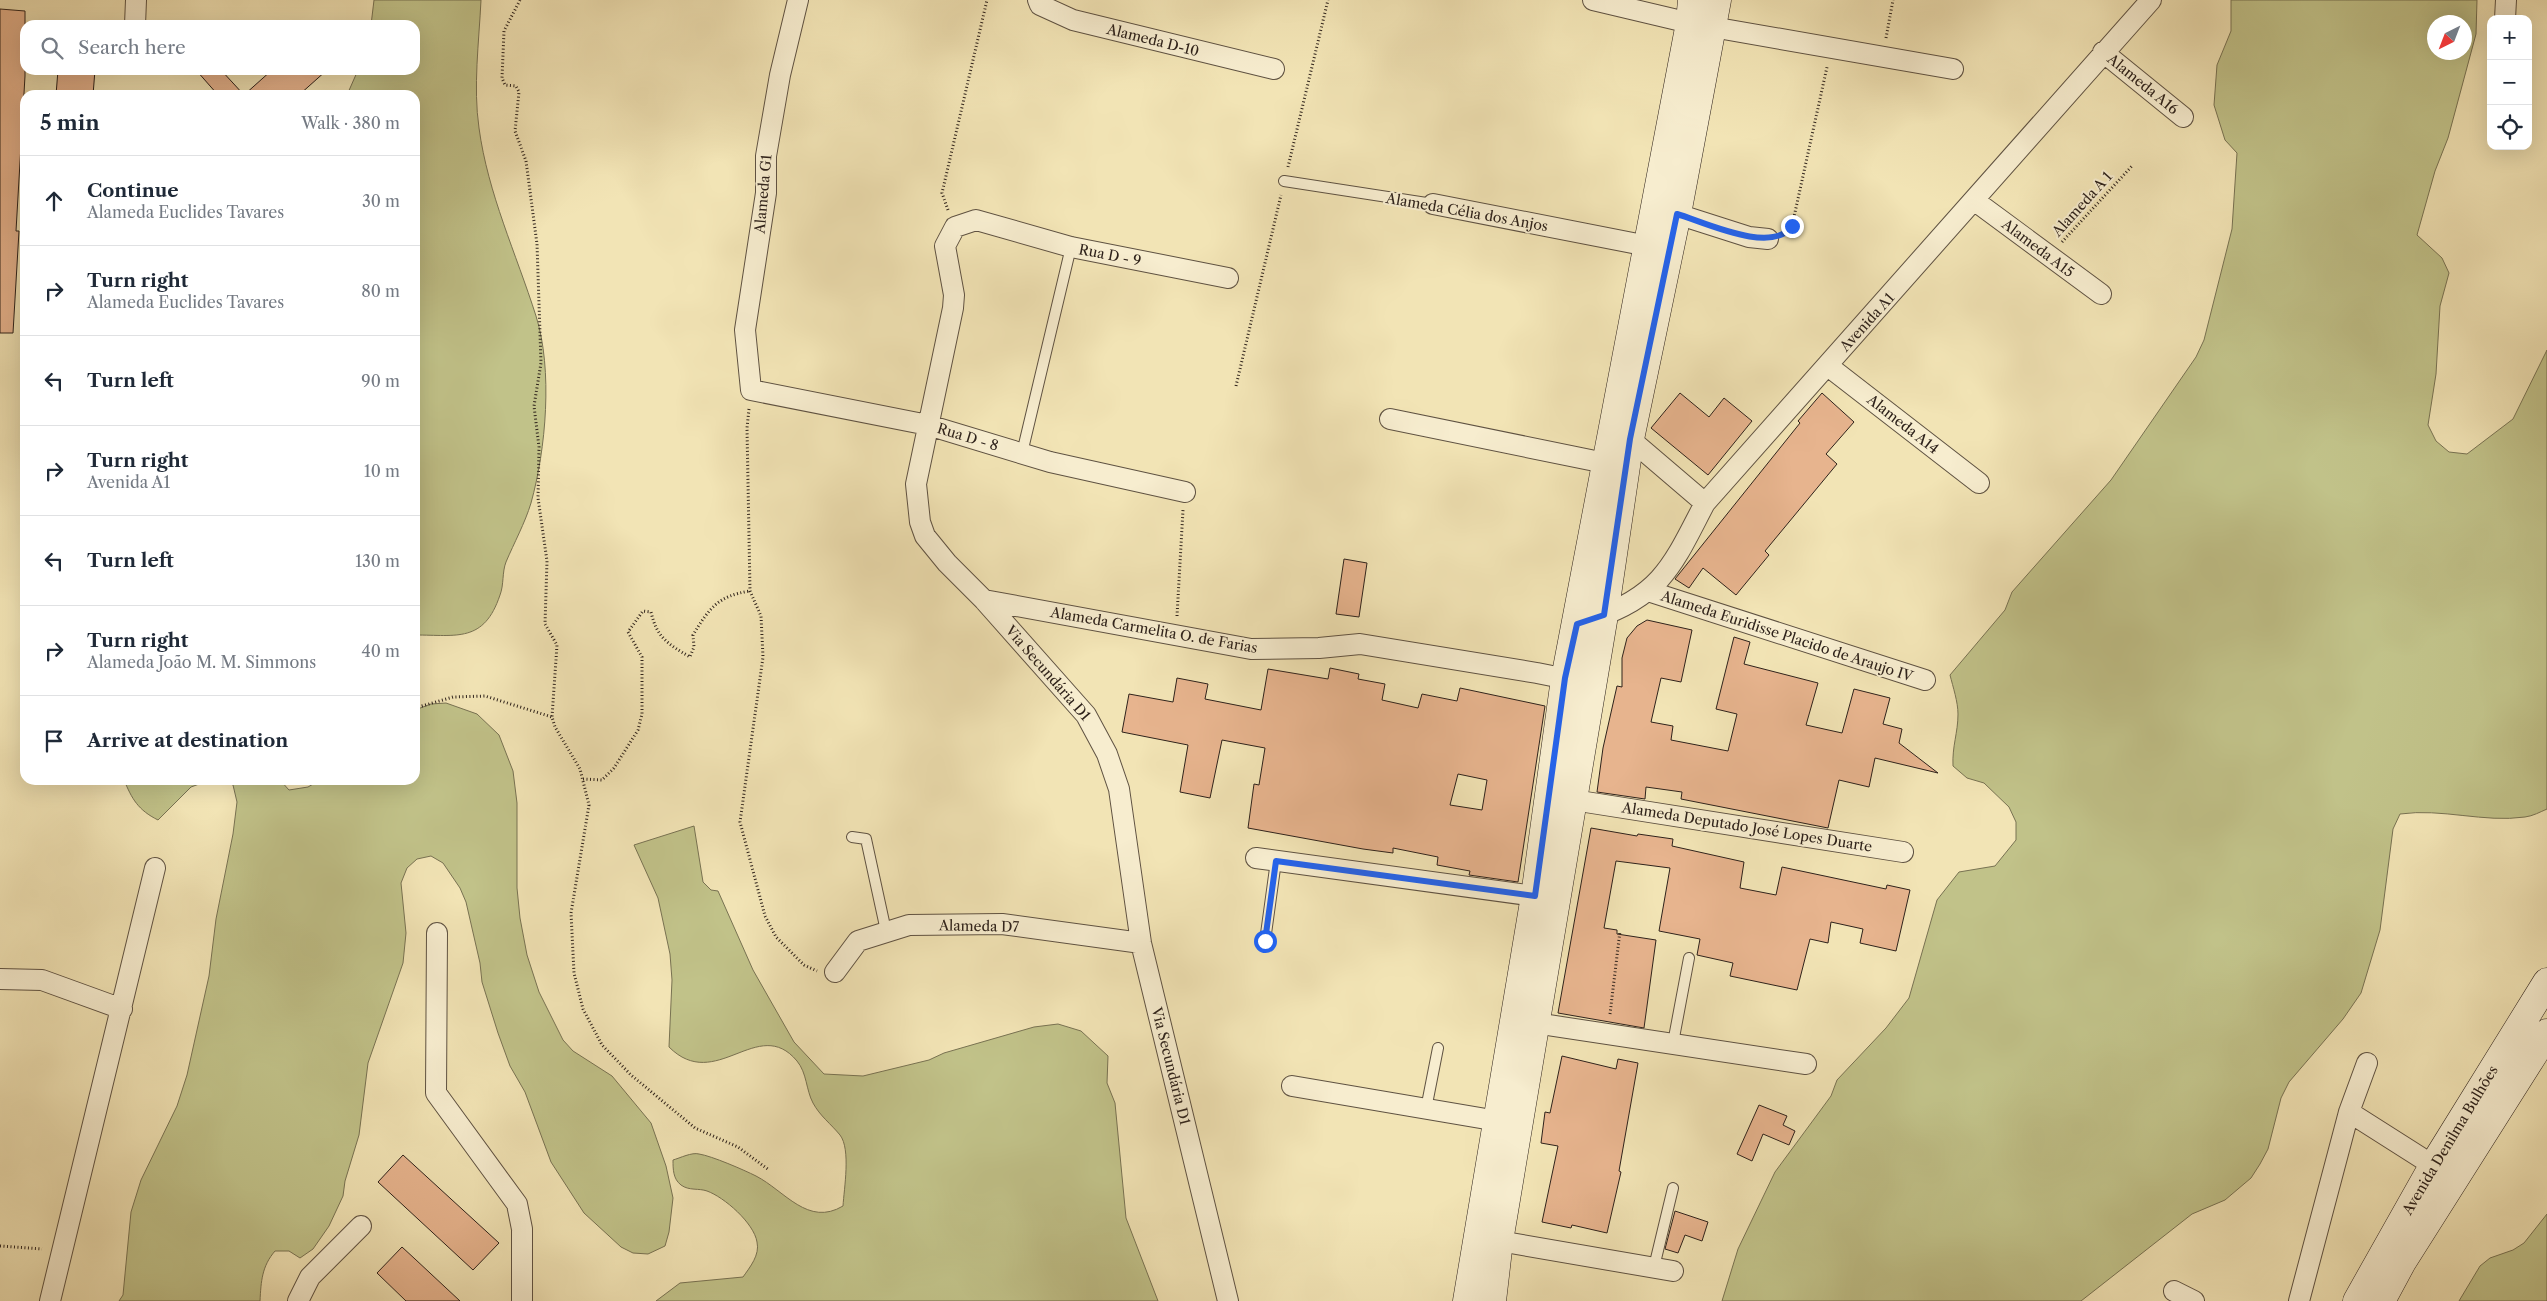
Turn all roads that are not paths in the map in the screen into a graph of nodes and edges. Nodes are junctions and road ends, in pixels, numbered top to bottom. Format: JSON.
{"nodes":[{"id":1,"x":136,"y":0,"type":"edge"},
{"id":2,"x":798,"y":0,"type":"edge"},
{"id":3,"x":1038,"y":0,"type":"edge"},
{"id":4,"x":1593,"y":0,"type":"edge"},
{"id":5,"x":1717,"y":0,"type":"edge"},
{"id":6,"x":2150,"y":0,"type":"edge"},
{"id":7,"x":2506,"y":0,"type":"edge"},
{"id":8,"x":2505,"y":15,"type":"edge"},
{"id":9,"x":1698,"y":17,"type":"edge"},
{"id":10,"x":135,"y":20,"type":"edge"},
{"id":11,"x":2103,"y":52,"type":"junction"},
{"id":12,"x":1274,"y":69,"type":"dead end"},
{"id":13,"x":1953,"y":69,"type":"dead end"},
{"id":14,"x":2183,"y":117,"type":"dead end"},
{"id":15,"x":1284,"y":182,"type":"dead end"},
{"id":16,"x":1975,"y":201,"type":"junction"},
{"id":17,"x":1433,"y":204,"type":"joint"},
{"id":18,"x":1677,"y":214,"type":"junction"},
{"id":19,"x":994,"y":225,"type":"joint"},
{"id":20,"x":1768,"y":239,"type":"road end"},
{"id":21,"x":1648,"y":246,"type":"junction"},
{"id":22,"x":1071,"y":247,"type":"junction"},
{"id":23,"x":1228,"y":278,"type":"dead end"},
{"id":24,"x":2101,"y":294,"type":"dead end"},
{"id":25,"x":1828,"y":366,"type":"junction"},
{"id":26,"x":750,"y":390,"type":"joint"},
{"id":27,"x":1390,"y":419,"type":"dead end"},
{"id":28,"x":928,"y":425,"type":"junction"},
{"id":29,"x":1630,"y":439,"type":"junction"},
{"id":30,"x":1022,"y":453,"type":"junction"},
{"id":31,"x":1605,"y":463,"type":"junction"},
{"id":32,"x":1979,"y":483,"type":"dead end"},
{"id":33,"x":1185,"y":492,"type":"road end"},
{"id":34,"x":1705,"y":503,"type":"junction"},
{"id":35,"x":1648,"y":591,"type":"junction"},
{"id":36,"x":984,"y":600,"type":"junction"},
{"id":37,"x":1604,"y":615,"type":"junction"},
{"id":38,"x":1577,"y":624,"type":"junction"},
{"id":39,"x":1565,"y":678,"type":"junction"},
{"id":40,"x":1925,"y":680,"type":"dead end"},
{"id":41,"x":1591,"y":684,"type":"junction"},
{"id":42,"x":1581,"y":801,"type":"junction"},
{"id":43,"x":852,"y":837,"type":"dead end"},
{"id":44,"x":1903,"y":852,"type":"dead end"},
{"id":45,"x":1256,"y":858,"type":"dead end"},
{"id":46,"x":1276,"y":861,"type":"junction"},
{"id":47,"x":155,"y":868,"type":"dead end"},
{"id":48,"x":1535,"y":896,"type":"junction"},
{"id":49,"x":886,"y":931,"type":"junction"},
{"id":50,"x":437,"y":933,"type":"dead end"},
{"id":51,"x":1265,"y":941,"type":"dead end"},
{"id":52,"x":1141,"y":943,"type":"junction"},
{"id":53,"x":1689,"y":958,"type":"dead end"},
{"id":54,"x":835,"y":972,"type":"road end"},
{"id":55,"x":0,"y":980,"type":"edge"},
{"id":56,"x":2547,"y":982,"type":"edge"},
{"id":57,"x":122,"y":1009,"type":"junction"},
{"id":58,"x":1535,"y":1023,"type":"junction"},
{"id":59,"x":2547,"y":1033,"type":"edge"},
{"id":60,"x":1673,"y":1043,"type":"junction"},
{"id":61,"x":1438,"y":1048,"type":"dead end"},
{"id":62,"x":2367,"y":1063,"type":"dead end"},
{"id":63,"x":1806,"y":1064,"type":"dead end"},
{"id":64,"x":1292,"y":1086,"type":"dead end"},
{"id":65,"x":1426,"y":1109,"type":"junction"},
{"id":66,"x":2349,"y":1112,"type":"junction"},
{"id":67,"x":1498,"y":1121,"type":"junction"},
{"id":68,"x":2444,"y":1173,"type":"junction"},
{"id":69,"x":1673,"y":1188,"type":"dead end"},
{"id":70,"x":361,"y":1226,"type":"dead end"},
{"id":71,"x":1499,"y":1241,"type":"junction"},
{"id":72,"x":1663,"y":1269,"type":"joint"},
{"id":73,"x":2174,"y":1291,"type":"dead end"},
{"id":74,"x":50,"y":1301,"type":"edge"},
{"id":75,"x":298,"y":1301,"type":"edge"},
{"id":76,"x":522,"y":1301,"type":"edge"},
{"id":77,"x":1228,"y":1301,"type":"edge"},
{"id":78,"x":1467,"y":1301,"type":"edge"},
{"id":79,"x":1492,"y":1301,"type":"edge"},
{"id":80,"x":2194,"y":1301,"type":"edge"},
{"id":81,"x":2299,"y":1301,"type":"edge"},
{"id":82,"x":2357,"y":1301,"type":"edge"},
{"id":83,"x":2381,"y":1301,"type":"edge"}],
"edges":[{"from":1,"to":10,"type":"street"},
{"from":2,"to":26,"type":"street","name":"Alameda G1"},
{"from":3,"to":12,"type":"street","name":"Alameda D-10"},
{"from":4,"to":9,"type":"street"},
{"from":5,"to":9,"type":"street"},
{"from":6,"to":11,"type":"street","name":"Avenida A1"},
{"from":7,"to":8,"type":"street"},
{"from":9,"to":13,"type":"street"},
{"from":9,"to":18,"type":"street"},
{"from":9,"to":21,"type":"street"},
{"from":11,"to":14,"type":"street","name":"Alameda A16"},
{"from":11,"to":16,"type":"street","name":"Avenida A1"},
{"from":15,"to":17,"type":"lane","name":"Alameda Célia dos Anjos"},
{"from":16,"to":24,"type":"street","name":"Alameda A15"},
{"from":16,"to":25,"type":"street","name":"Avenida A1"},
{"from":17,"to":21,"type":"street","name":"Alameda Célia dos Anjos"},
{"from":18,"to":20,"type":"street"},
{"from":18,"to":29,"type":"street"},
{"from":19,"to":22,"type":"street","name":"Rua D - 9"},
{"from":19,"to":28,"type":"street","name":"Via Secundária D1"},
{"from":21,"to":31,"type":"street"},
{"from":22,"to":23,"type":"street","name":"Rua D - 9"},
{"from":22,"to":30,"type":"lane"},
{"from":25,"to":32,"type":"street","name":"Alameda A14"},
{"from":25,"to":34,"type":"street","name":"Avenida A1"},
{"from":26,"to":28,"type":"street","name":"Rua D - 8"},
{"from":27,"to":31,"type":"street"},
{"from":28,"to":30,"type":"street","name":"Rua D - 8"},
{"from":28,"to":36,"type":"street","name":"Via Secundária D1"},
{"from":29,"to":34,"type":"street"},
{"from":29,"to":37,"type":"street"},
{"from":30,"to":33,"type":"street","name":"Rua D - 8"},
{"from":31,"to":38,"type":"street"},
{"from":34,"to":35,"type":"street","name":"Avenida A1"},
{"from":35,"to":37,"type":"street","name":"Avenida A1"},
{"from":35,"to":40,"type":"street","name":"Alameda Euridisse Placido de Araujo IV"},
{"from":36,"to":39,"type":"street","name":"Alameda Carmelita O. de Farias"},
{"from":36,"to":52,"type":"street","name":"Via Secundária D1"},
{"from":37,"to":38,"type":"street","name":"Avenida A1"},
{"from":37,"to":41,"type":"street"},
{"from":38,"to":39,"type":"street"},
{"from":39,"to":41,"type":"street","name":"Alameda Carmelita O. de Farias"},
{"from":39,"to":48,"type":"street"},
{"from":41,"to":42,"type":"street"},
{"from":42,"to":44,"type":"street","name":"Alameda Deputado José Lopes Duarte"},
{"from":42,"to":58,"type":"street"},
{"from":43,"to":49,"type":"lane"},
{"from":45,"to":46,"type":"street"},
{"from":46,"to":48,"type":"street"},
{"from":46,"to":51,"type":"lane"},
{"from":47,"to":57,"type":"street"},
{"from":48,"to":67,"type":"street"},
{"from":49,"to":52,"type":"street","name":"Alameda D7"},
{"from":49,"to":54,"type":"street","name":"Alameda D7"},
{"from":50,"to":76,"type":"street"},
{"from":52,"to":77,"type":"street","name":"Via Secundária D1"},
{"from":53,"to":60,"type":"lane"},
{"from":55,"to":57,"type":"street"},
{"from":56,"to":68,"type":"street","name":"Avenida Denilma Bulhões"},
{"from":57,"to":74,"type":"street"},
{"from":58,"to":60,"type":"street"},
{"from":58,"to":71,"type":"street"},
{"from":59,"to":68,"type":"street","name":"Avenida Denilma Bulhões"},
{"from":60,"to":63,"type":"street"},
{"from":61,"to":65,"type":"lane"},
{"from":62,"to":66,"type":"street"},
{"from":64,"to":65,"type":"street"},
{"from":65,"to":67,"type":"street"},
{"from":66,"to":68,"type":"street"},
{"from":66,"to":81,"type":"street"},
{"from":67,"to":78,"type":"street"},
{"from":68,"to":82,"type":"street","name":"Avenida Denilma Bulhões"},
{"from":68,"to":83,"type":"street","name":"Avenida Denilma Bulhões"},
{"from":69,"to":72,"type":"lane"},
{"from":70,"to":75,"type":"street"},
{"from":71,"to":72,"type":"street"},
{"from":71,"to":79,"type":"street"},
{"from":73,"to":80,"type":"street"}]}
